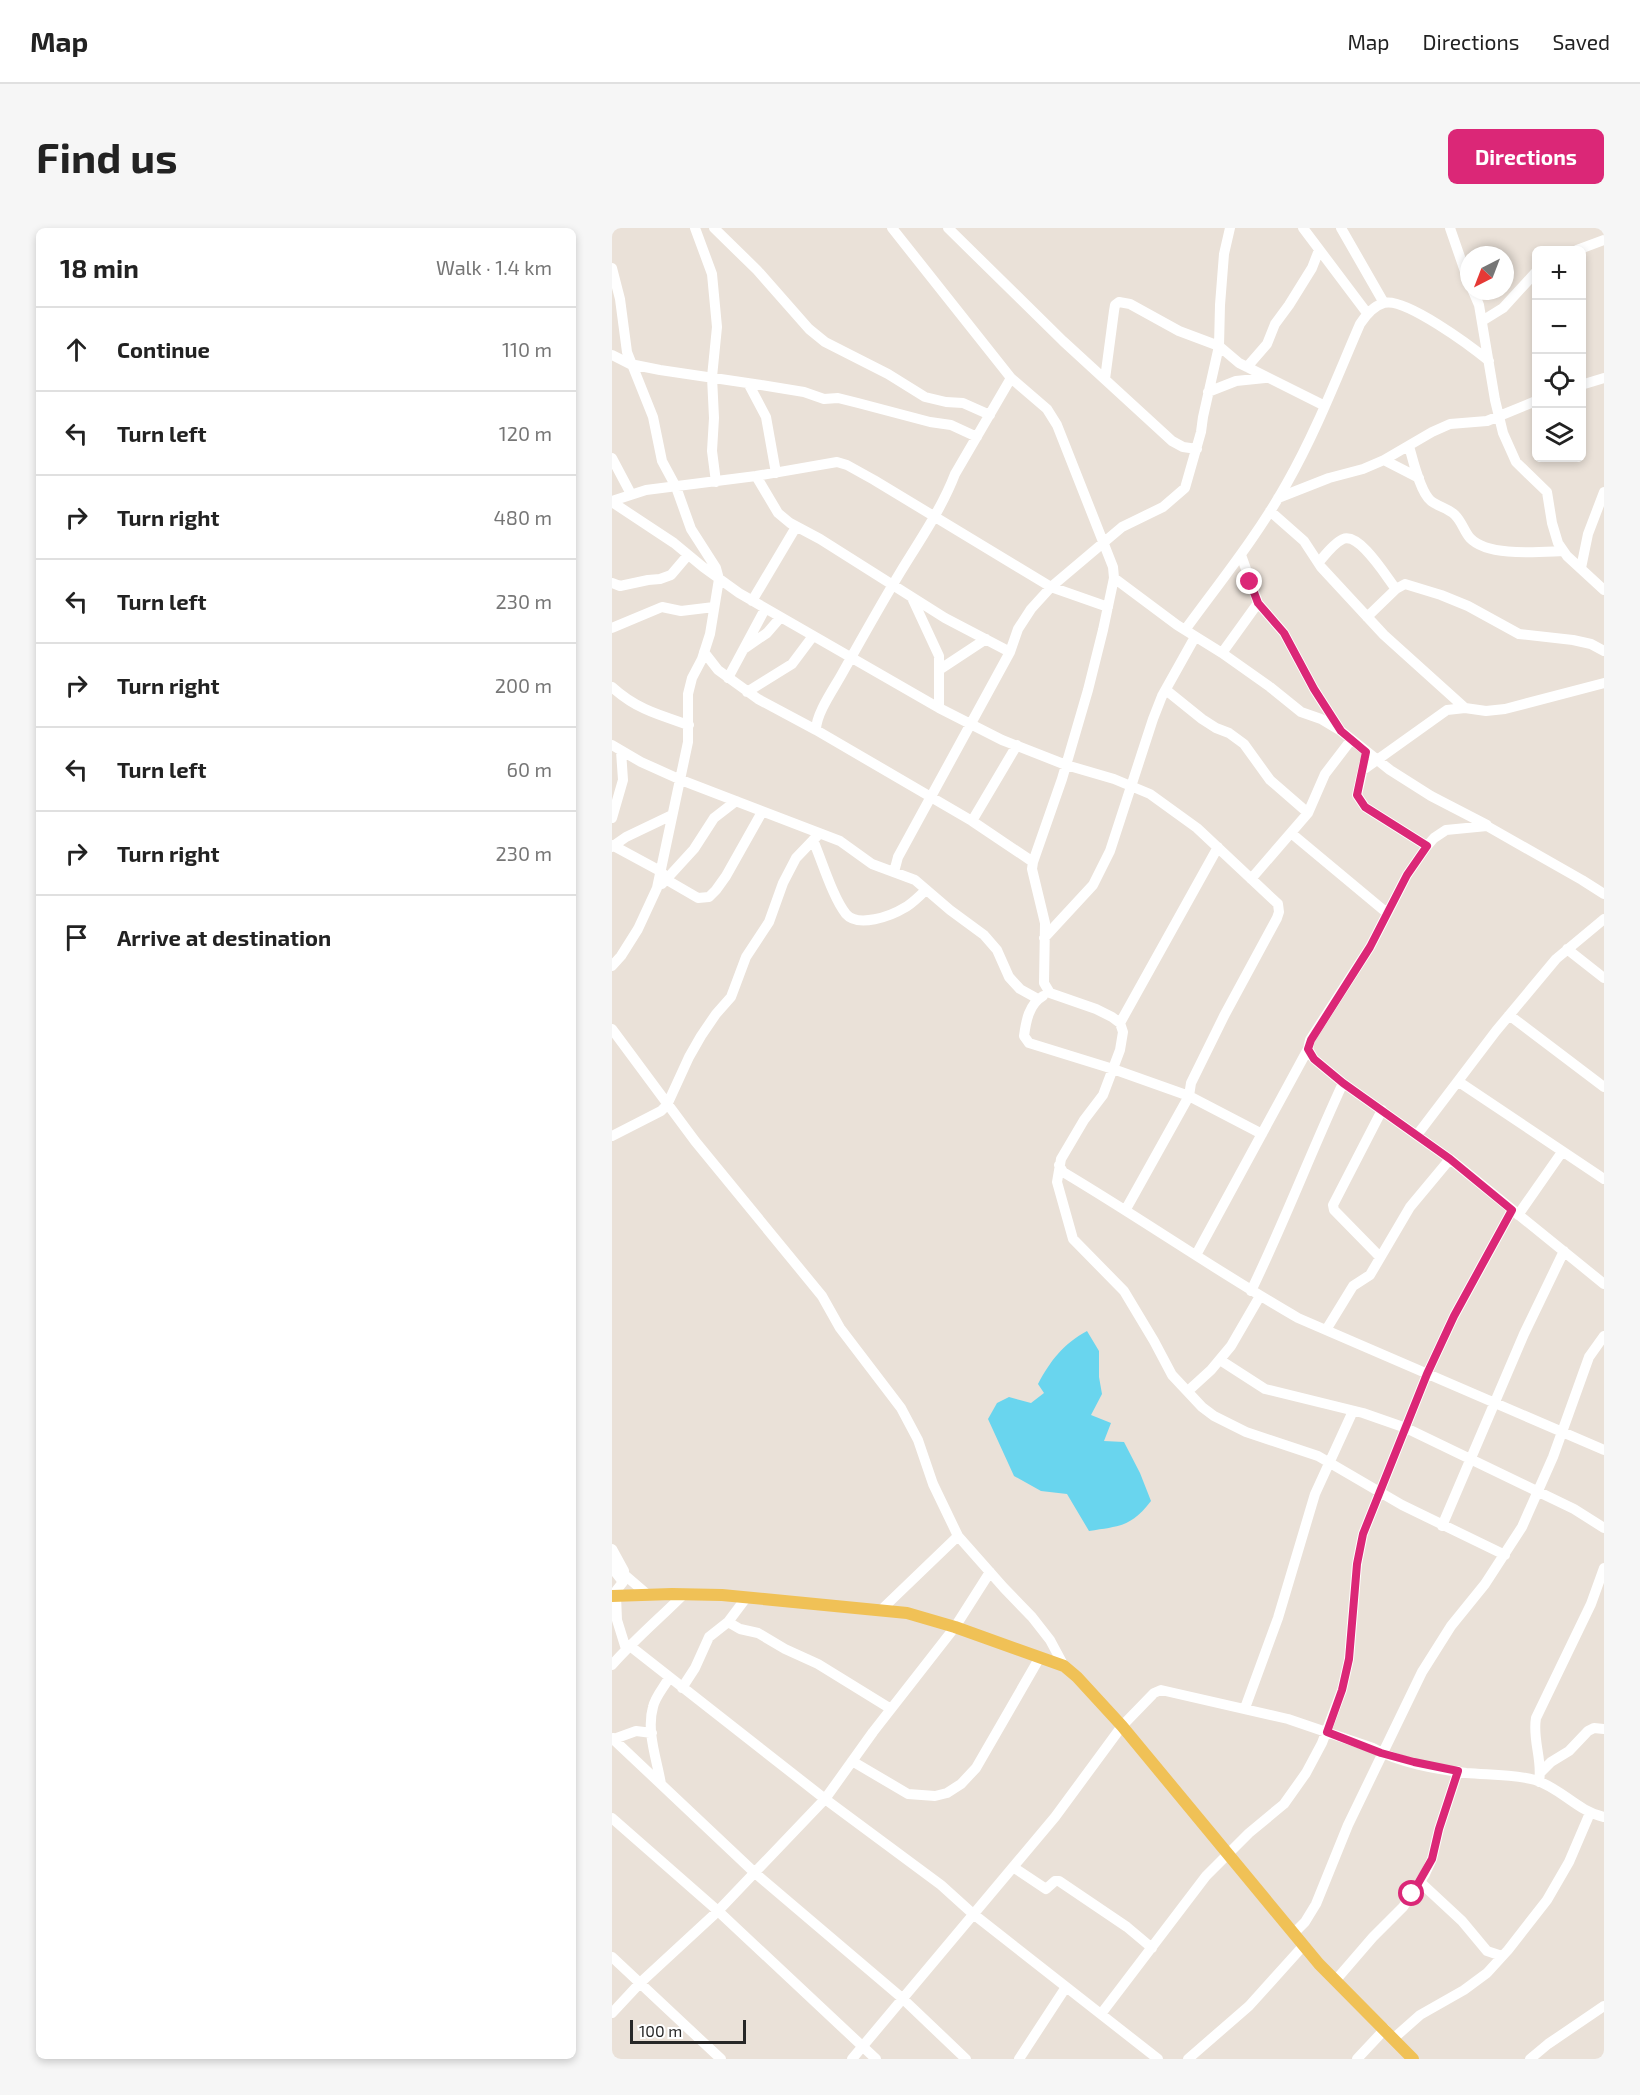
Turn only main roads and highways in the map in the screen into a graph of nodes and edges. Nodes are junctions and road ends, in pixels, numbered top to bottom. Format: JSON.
{"nodes":[{"id":1,"x":614,"y":1596,"type":"edge"},
{"id":2,"x":1413,"y":2059,"type":"edge"}],
"edges":[{"from":1,"to":2,"type":"main road"}]}
